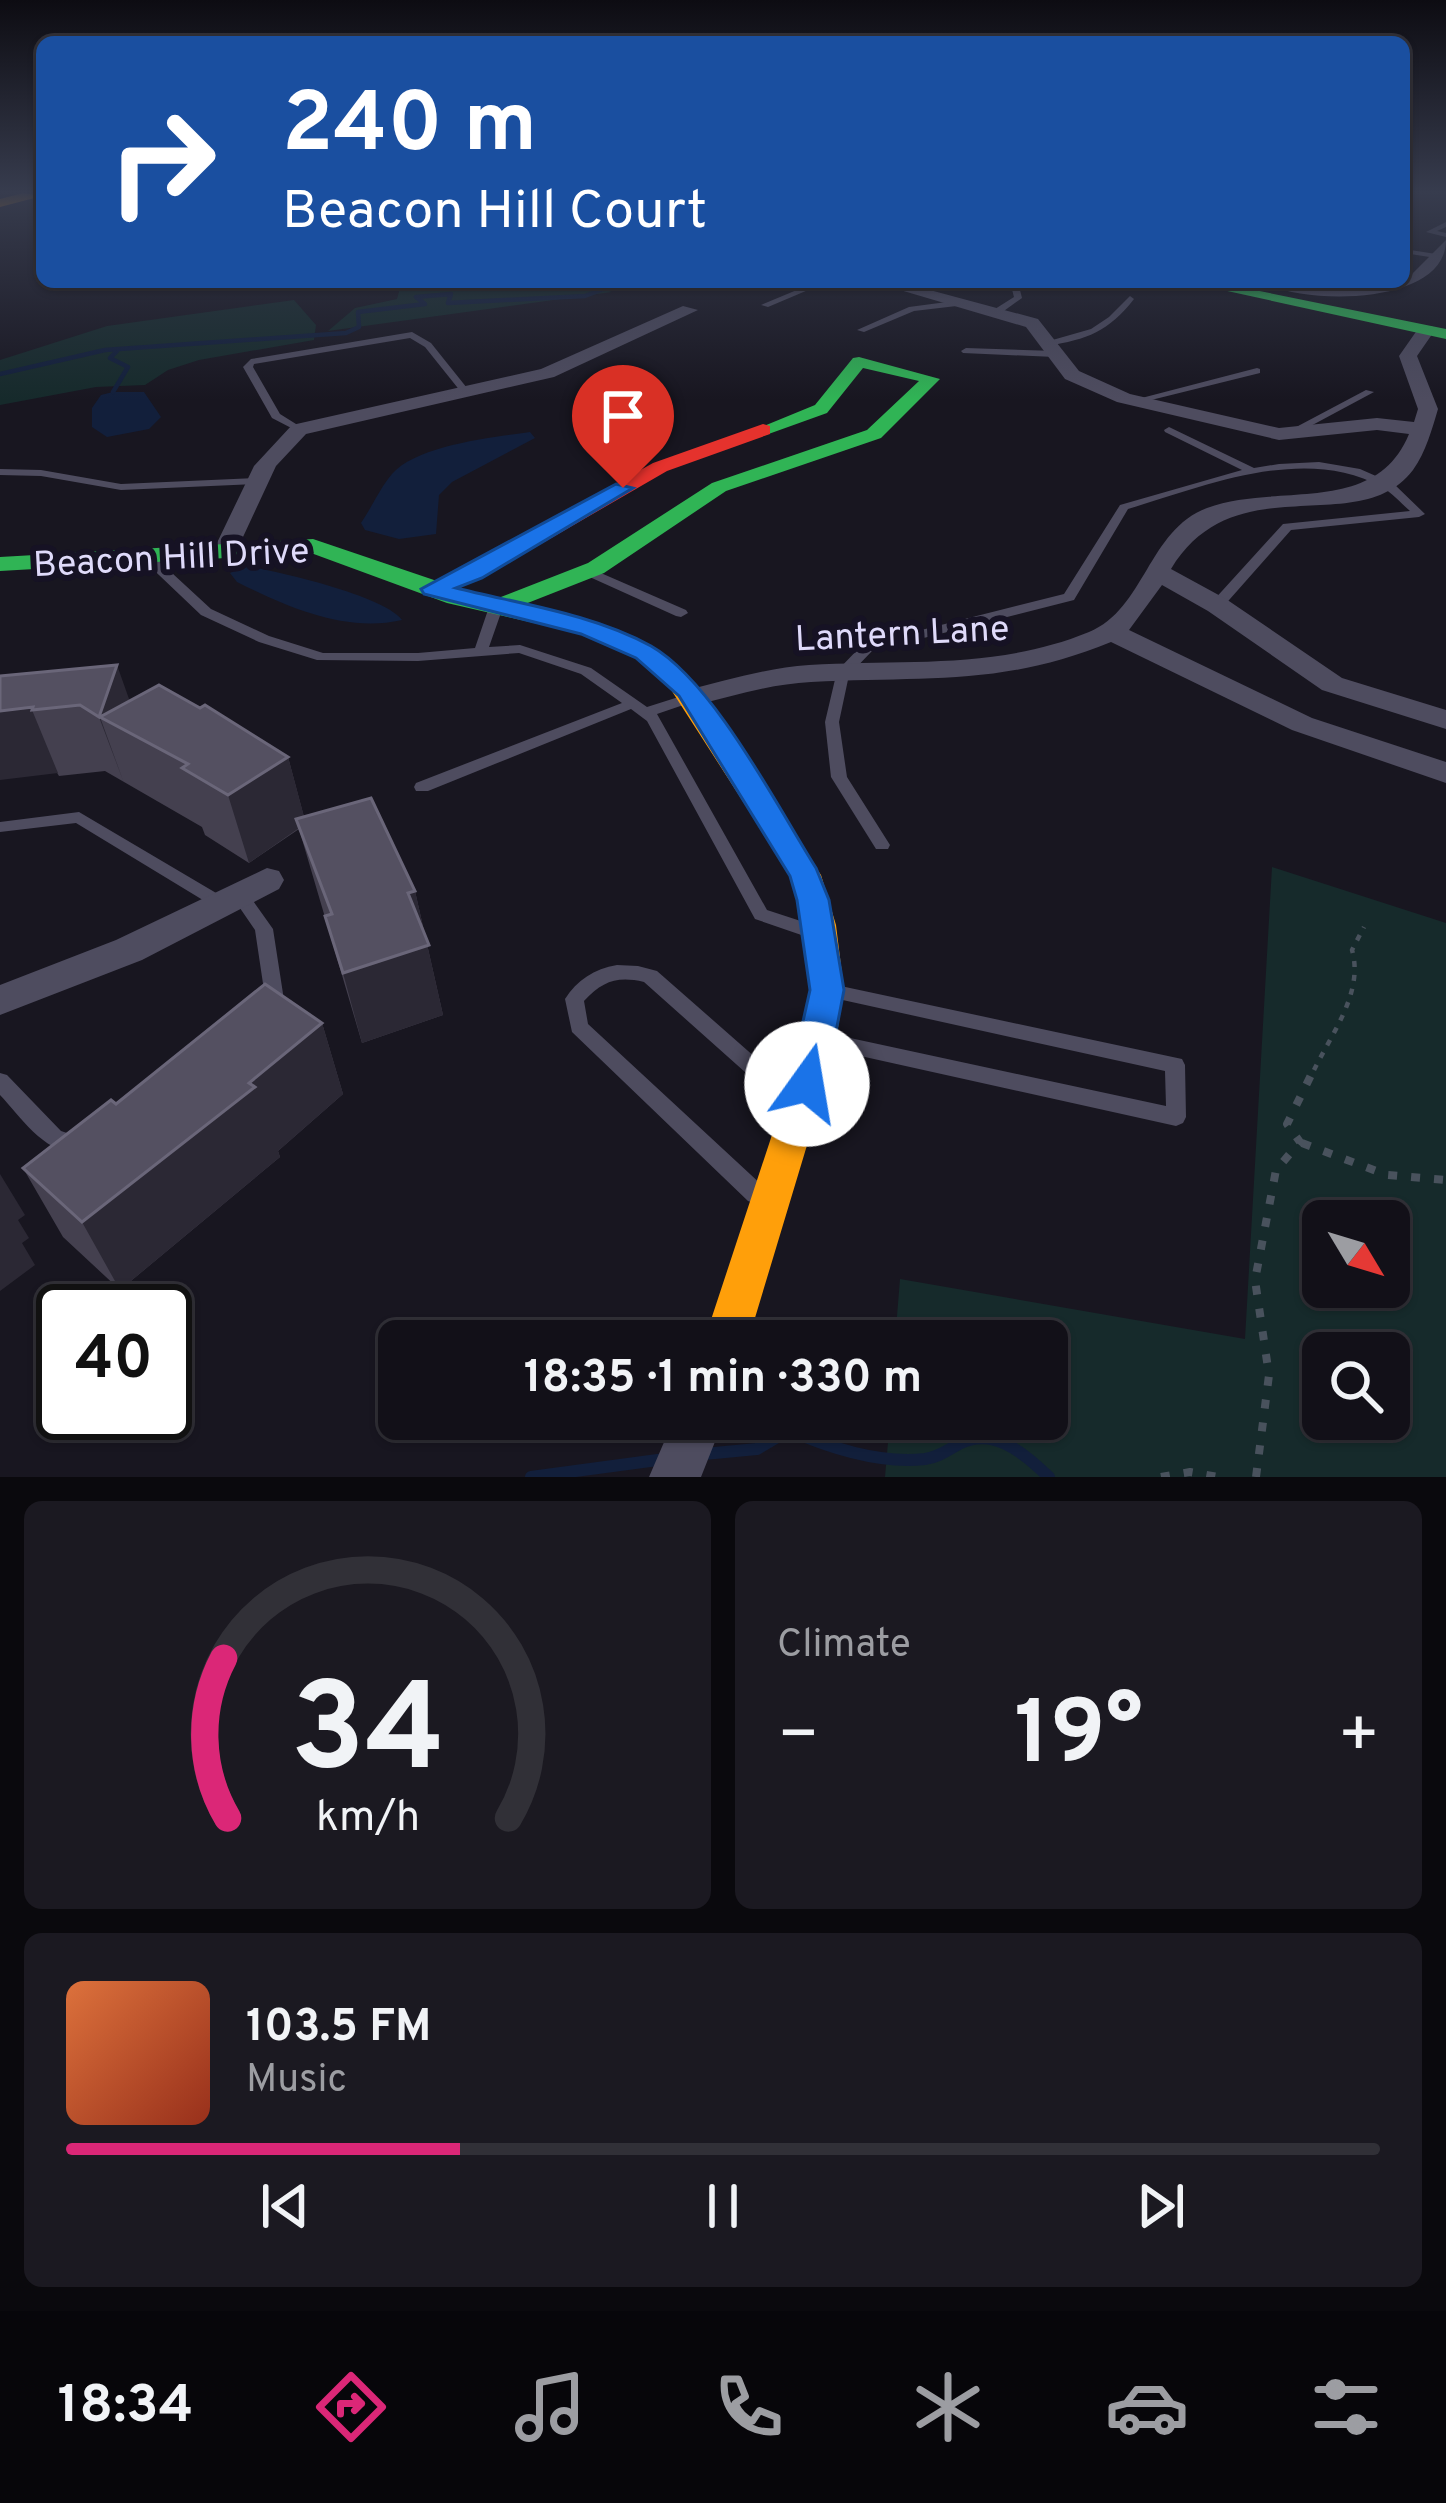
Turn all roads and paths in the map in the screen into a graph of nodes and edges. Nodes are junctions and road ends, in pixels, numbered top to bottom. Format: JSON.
{"nodes":[{"id":1,"x":1435,"y":262,"type":"edge"},
{"id":2,"x":1410,"y":280,"type":"edge"},
{"id":3,"x":808,"y":288,"type":"edge"},
{"id":4,"x":914,"y":288,"type":"edge"},
{"id":5,"x":1016,"y":288,"type":"edge"},
{"id":6,"x":1221,"y":288,"type":"edge"},
{"id":7,"x":1130,"y":299,"type":"dead end"},
{"id":8,"x":962,"y":303,"type":"junction"},
{"id":9,"x":765,"y":305,"type":"dead end"},
{"id":10,"x":689,"y":310,"type":"dead end"},
{"id":11,"x":998,"y":311,"type":"junction"},
{"id":12,"x":861,"y":330,"type":"dead end"},
{"id":13,"x":1436,"y":332,"type":"edge"},
{"id":14,"x":1051,"y":349,"type":"junction"},
{"id":15,"x":966,"y":351,"type":"dead end"},
{"id":16,"x":1258,"y":371,"type":"dead end"},
{"id":17,"x":464,"y":390,"type":"junction"},
{"id":18,"x":1370,"y":392,"type":"dead end"},
{"id":19,"x":1135,"y":401,"type":"junction"},
{"id":20,"x":1422,"y":429,"type":"junction"},
{"id":21,"x":299,"y":430,"type":"junction"},
{"id":22,"x":1169,"y":430,"type":"dead end"},
{"id":23,"x":1288,"y":434,"type":"junction"},
{"id":24,"x":1252,"y":471,"type":"junction"},
{"id":25,"x":0,"y":472,"type":"edge"},
{"id":26,"x":258,"y":481,"type":"junction"},
{"id":27,"x":1381,"y":482,"type":"junction"},
{"id":28,"x":227,"y":548,"type":"junction"},
{"id":29,"x":143,"y":553,"type":"junction"},
{"id":30,"x":0,"y":564,"type":"edge"},
{"id":31,"x":587,"y":571,"type":"junction"},
{"id":32,"x":1156,"y":572,"type":"junction"},
{"id":33,"x":432,"y":589,"type":"junction"},
{"id":34,"x":1217,"y":605,"type":"junction"},
{"id":35,"x":496,"y":608,"type":"junction"},
{"id":36,"x":681,"y":613,"type":"dead end"},
{"id":37,"x":1112,"y":632,"type":"junction"},
{"id":38,"x":482,"y":649,"type":"junction"},
{"id":39,"x":842,"y":674,"type":"junction"},
{"id":40,"x":692,"y":697,"type":"junction"},
{"id":41,"x":637,"y":709,"type":"junction"},
{"id":42,"x":1446,"y":720,"type":"edge"},
{"id":43,"x":1446,"y":773,"type":"edge"},
{"id":44,"x":422,"y":787,"type":"dead end"},
{"id":45,"x":0,"y":827,"type":"edge"},
{"id":46,"x":882,"y":845,"type":"dead end"},
{"id":47,"x":243,"y":893,"type":"junction"},
{"id":48,"x":1364,"y":927,"type":"dead end"},
{"id":49,"x":821,"y":935,"type":"junction"},
{"id":50,"x":827,"y":990,"type":"junction"},
{"id":51,"x":0,"y":1000,"type":"edge"},
{"id":52,"x":256,"y":1015,"type":"edge"},
{"id":53,"x":818,"y":1039,"type":"junction"},
{"id":54,"x":0,"y":1081,"type":"edge"},
{"id":55,"x":800,"y":1109,"type":"junction"},
{"id":56,"x":1300,"y":1142,"type":"junction"},
{"id":57,"x":92,"y":1148,"type":"edge"},
{"id":58,"x":1446,"y":1180,"type":"edge"},
{"id":59,"x":770,"y":1207,"type":"junction"},
{"id":60,"x":733,"y":1320,"type":"edge"},
{"id":61,"x":690,"y":1440,"type":"edge"},
{"id":62,"x":674,"y":1477,"type":"edge"},
{"id":63,"x":1161,"y":1477,"type":"edge"},
{"id":64,"x":1218,"y":1477,"type":"edge"},
{"id":65,"x":1256,"y":1477,"type":"edge"}],
"edges":[{"from":1,"to":2,"type":"street"},
{"from":3,"to":9,"type":"lane"},
{"from":4,"to":8,"type":"street"},
{"from":5,"to":11,"type":"lane"},
{"from":6,"to":13,"type":"street"},
{"from":7,"to":14,"type":"lane"},
{"from":8,"to":11,"type":"street"},
{"from":8,"to":12,"type":"lane"},
{"from":10,"to":17,"type":"street"},
{"from":11,"to":14,"type":"street"},
{"from":13,"to":20,"type":"street"},
{"from":14,"to":15,"type":"lane"},
{"from":14,"to":19,"type":"street"},
{"from":16,"to":19,"type":"lane"},
{"from":17,"to":21,"type":"street"},
{"from":17,"to":21,"type":"lane"},
{"from":18,"to":23,"type":"lane"},
{"from":19,"to":23,"type":"street"},
{"from":20,"to":23,"type":"street"},
{"from":20,"to":27,"type":"street"},
{"from":21,"to":26,"type":"street"},
{"from":22,"to":24,"type":"lane"},
{"from":24,"to":27,"type":"lane"},
{"from":24,"to":39,"type":"lane"},
{"from":25,"to":26,"type":"lane"},
{"from":26,"to":28,"type":"street"},
{"from":27,"to":32,"type":"street","name":"Lantern Lane"},
{"from":27,"to":34,"type":"lane"},
{"from":28,"to":29,"type":"street","name":"Beacon Hill Drive"},
{"from":28,"to":33,"type":"street","name":"Beacon Hill Drive"},
{"from":29,"to":30,"type":"street","name":"Beacon Hill Drive"},
{"from":29,"to":38,"type":"lane"},
{"from":31,"to":33,"type":"street"},
{"from":31,"to":35,"type":"street"},
{"from":31,"to":36,"type":"lane"},
{"from":32,"to":34,"type":"street"},
{"from":32,"to":37,"type":"street","name":"Lantern Lane"},
{"from":33,"to":35,"type":"street","name":"Beacon Hill Drive"},
{"from":34,"to":42,"type":"street"},
{"from":35,"to":38,"type":"lane"},
{"from":35,"to":40,"type":"street","name":"Beacon Hill Drive"},
{"from":37,"to":39,"type":"street","name":"Lantern Lane"},
{"from":37,"to":43,"type":"street"},
{"from":38,"to":41,"type":"lane"},
{"from":39,"to":40,"type":"street","name":"Lantern Lane"},
{"from":39,"to":46,"type":"lane"},
{"from":40,"to":41,"type":"lane"},
{"from":40,"to":49,"type":"street","name":"Beacon Hill Drive"},
{"from":41,"to":44,"type":"lane"},
{"from":41,"to":49,"type":"lane"},
{"from":45,"to":47,"type":"lane"},
{"from":47,"to":51,"type":"street"},
{"from":47,"to":52,"type":"lane"},
{"from":48,"to":56,"type":"path"},
{"from":49,"to":50,"type":"street","name":"Beacon Hill Drive"},
{"from":50,"to":53,"type":"street","name":"Beacon Hill Drive"},
{"from":50,"to":53,"type":"lane"},
{"from":53,"to":55,"type":"street","name":"Beacon Hill Drive"},
{"from":54,"to":57,"type":"lane"},
{"from":55,"to":59,"type":"street","name":"Beacon Hill Drive"},
{"from":55,"to":59,"type":"lane"},
{"from":56,"to":58,"type":"path"},
{"from":56,"to":65,"type":"path"},
{"from":59,"to":60,"type":"street","name":"Beacon Hill Drive"},
{"from":61,"to":62,"type":"street"},
{"from":63,"to":64,"type":"path"}]}
